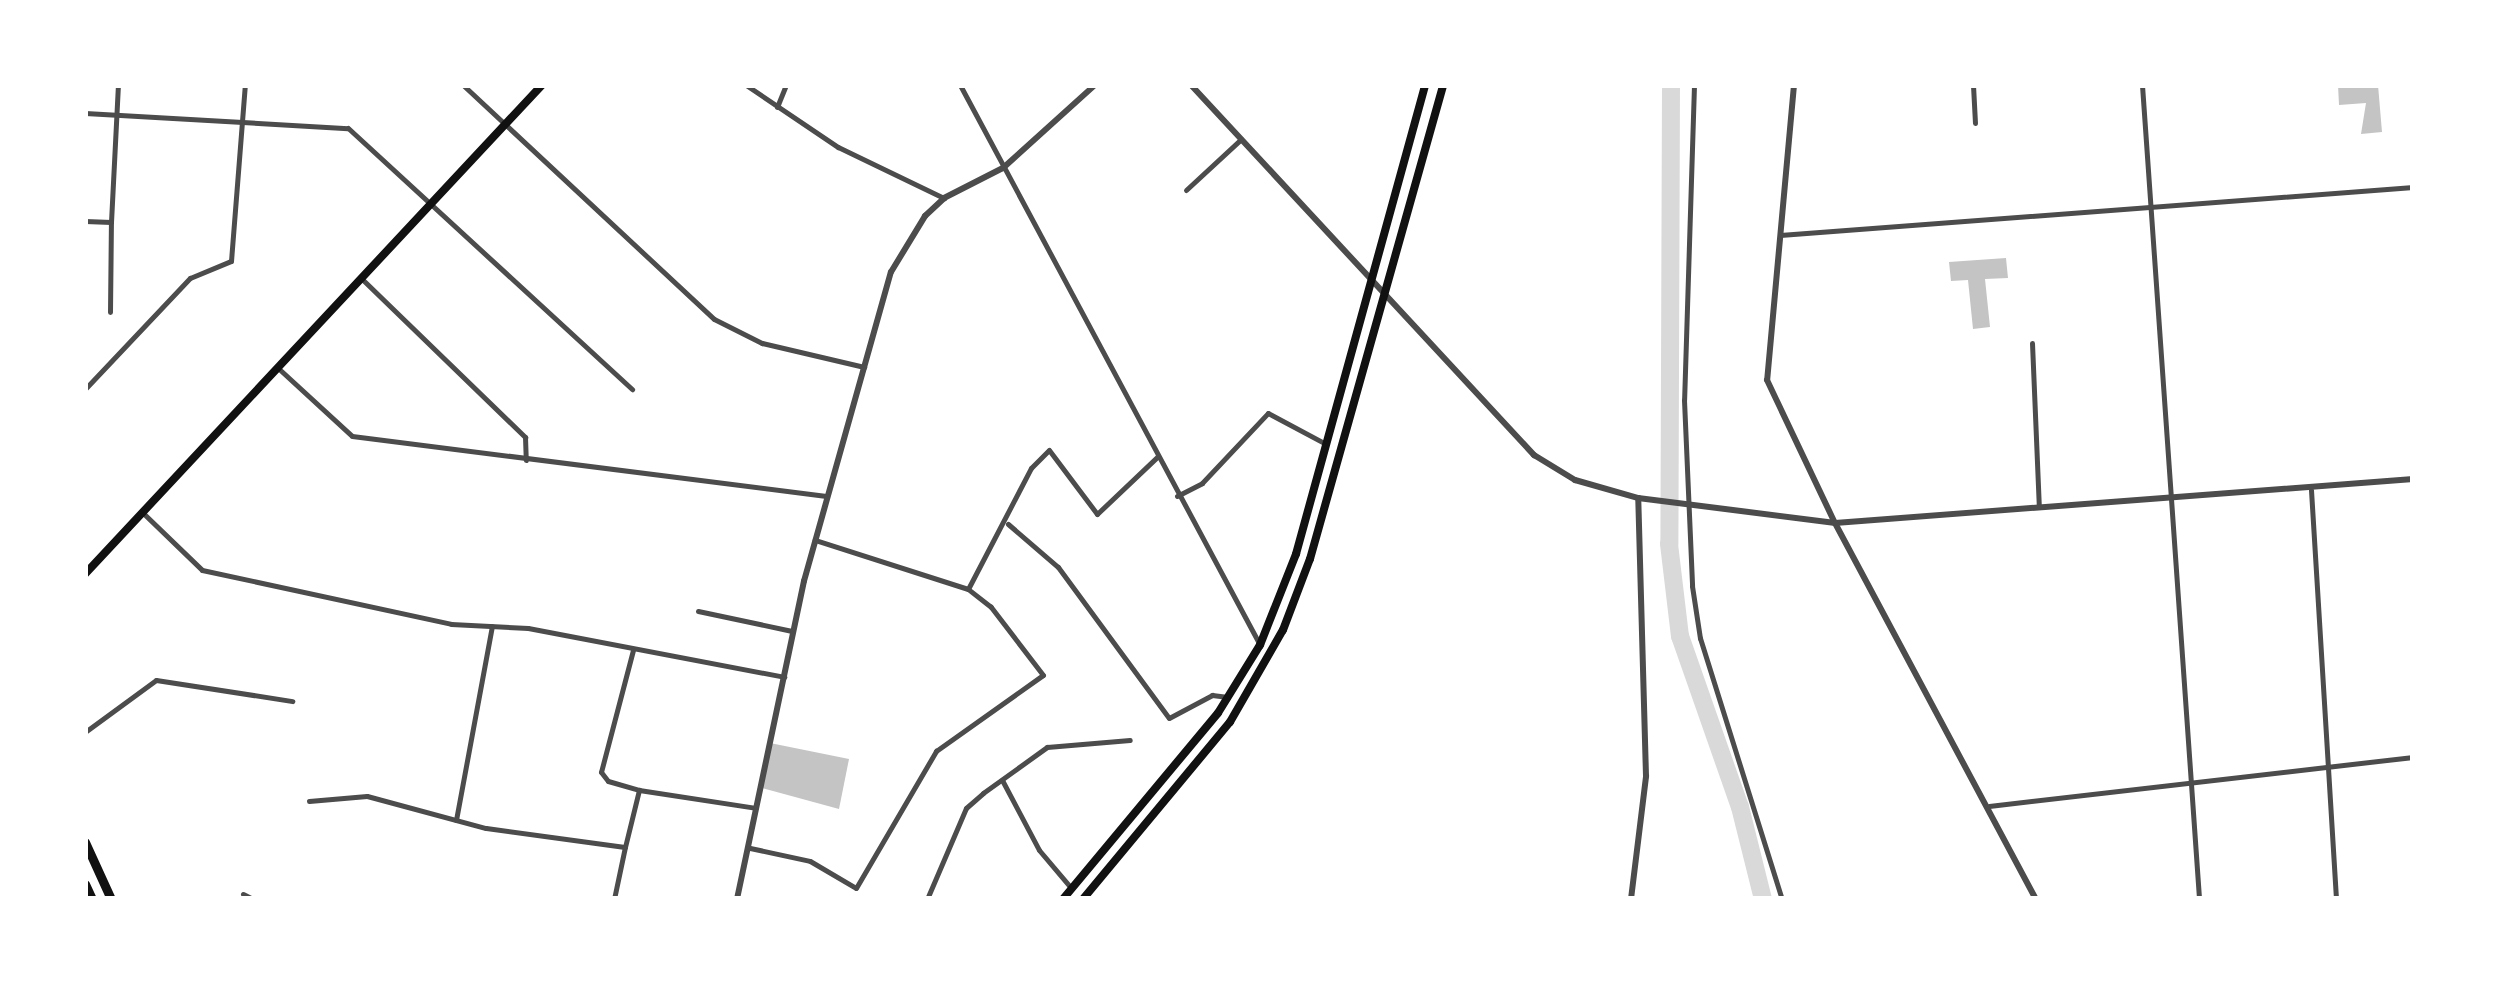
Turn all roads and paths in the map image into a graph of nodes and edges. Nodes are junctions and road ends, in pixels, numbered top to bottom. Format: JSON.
{"nodes":[{"id":1,"x":118,"y":85,"type":"edge"},
{"id":2,"x":245,"y":85,"type":"edge"},
{"id":3,"x":463,"y":85,"type":"edge"},
{"id":4,"x":542,"y":85,"type":"edge"},
{"id":5,"x":746,"y":85,"type":"edge"},
{"id":6,"x":786,"y":85,"type":"edge"},
{"id":7,"x":960,"y":85,"type":"edge"},
{"id":8,"x":1094,"y":85,"type":"edge"},
{"id":9,"x":1191,"y":85,"type":"edge"},
{"id":10,"x":1426,"y":85,"type":"edge"},
{"id":11,"x":1444,"y":85,"type":"edge"},
{"id":12,"x":1694,"y":85,"type":"edge"},
{"id":13,"x":1794,"y":85,"type":"edge"},
{"id":14,"x":1972,"y":85,"type":"edge"},
{"id":15,"x":2142,"y":85,"type":"edge"},
{"id":16,"x":778,"y":108,"type":"junction"},
{"id":17,"x":85,"y":113,"type":"edge"},
{"id":18,"x":117,"y":115,"type":"junction"},
{"id":19,"x":243,"y":123,"type":"junction"},
{"id":20,"x":1976,"y":123,"type":"dead end"},
{"id":21,"x":505,"y":124,"type":"junction"},
{"id":22,"x":1241,"y":139,"type":"junction"},
{"id":23,"x":1002,"y":168,"type":"junction"},
{"id":24,"x":2413,"y":187,"type":"edge"},
{"id":25,"x":1186,"y":190,"type":"dead end"},
{"id":26,"x":944,"y":198,"type":"junction"},
{"id":27,"x":432,"y":203,"type":"junction"},
{"id":28,"x":2149,"y":203,"type":"junction"},
{"id":29,"x":85,"y":221,"type":"edge"},
{"id":30,"x":111,"y":222,"type":"junction"},
{"id":31,"x":1780,"y":235,"type":"junction"},
{"id":32,"x":363,"y":280,"type":"junction"},
{"id":33,"x":1370,"y":282,"type":"junction"},
{"id":34,"x":1383,"y":296,"type":"junction"},
{"id":35,"x":110,"y":312,"type":"dead end"},
{"id":36,"x":2032,"y":342,"type":"dead end"},
{"id":37,"x":864,"y":367,"type":"junction"},
{"id":38,"x":278,"y":368,"type":"junction"},
{"id":39,"x":85,"y":388,"type":"edge"},
{"id":40,"x":632,"y":388,"type":"dead end"},
{"id":41,"x":1326,"y":444,"type":"junction"},
{"id":42,"x":1157,"y":457,"type":"junction"},
{"id":43,"x":526,"y":460,"type":"junction"},
{"id":44,"x":2413,"y":479,"type":"edge"},
{"id":45,"x":2311,"y":490,"type":"junction"},
{"id":46,"x":826,"y":496,"type":"junction"},
{"id":47,"x":1177,"y":496,"type":"junction"},
{"id":48,"x":1638,"y":498,"type":"junction"},
{"id":49,"x":2172,"y":499,"type":"junction"},
{"id":50,"x":1688,"y":505,"type":"junction"},
{"id":51,"x":2039,"y":507,"type":"junction"},
{"id":52,"x":142,"y":512,"type":"junction"},
{"id":53,"x":1835,"y":523,"type":"junction"},
{"id":54,"x":1008,"y":524,"type":"junction"},
{"id":55,"x":815,"y":540,"type":"junction"},
{"id":56,"x":85,"y":574,"type":"edge"},
{"id":57,"x":968,"y":589,"type":"junction"},
{"id":58,"x":698,"y":611,"type":"dead end"},
{"id":59,"x":492,"y":626,"type":"junction"},
{"id":60,"x":792,"y":631,"type":"junction"},
{"id":61,"x":1260,"y":646,"type":"junction"},
{"id":62,"x":633,"y":650,"type":"junction"},
{"id":63,"x":784,"y":677,"type":"junction"},
{"id":64,"x":1228,"y":698,"type":"junction"},
{"id":65,"x":292,"y":701,"type":"dead end"},
{"id":66,"x":85,"y":732,"type":"edge"},
{"id":67,"x":1130,"y":740,"type":"dead end"},
{"id":68,"x":2413,"y":757,"type":"edge"},
{"id":69,"x":2328,"y":765,"type":"junction"},
{"id":70,"x":2192,"y":778,"type":"junction"},
{"id":71,"x":1002,"y":780,"type":"junction"},
{"id":72,"x":639,"y":790,"type":"junction"},
{"id":73,"x":309,"y":802,"type":"dead end"},
{"id":74,"x":1989,"y":806,"type":"junction"},
{"id":75,"x":759,"y":808,"type":"junction"},
{"id":76,"x":456,"y":820,"type":"junction"},
{"id":77,"x":85,"y":842,"type":"edge"},
{"id":78,"x":625,"y":847,"type":"junction"},
{"id":79,"x":750,"y":848,"type":"junction"},
{"id":80,"x":85,"y":884,"type":"edge"},
{"id":81,"x":1072,"y":889,"type":"junction"},
{"id":82,"x":243,"y":894,"type":"dead end"},
{"id":83,"x":92,"y":899,"type":"edge"},
{"id":84,"x":111,"y":899,"type":"edge"},
{"id":85,"x":254,"y":899,"type":"edge"},
{"id":86,"x":614,"y":899,"type":"edge"},
{"id":87,"x":736,"y":899,"type":"edge"},
{"id":88,"x":927,"y":899,"type":"edge"},
{"id":89,"x":1064,"y":899,"type":"edge"},
{"id":90,"x":1083,"y":899,"type":"edge"},
{"id":91,"x":1630,"y":899,"type":"edge"},
{"id":92,"x":1782,"y":899,"type":"edge"},
{"id":93,"x":2036,"y":899,"type":"edge"},
{"id":94,"x":2199,"y":899,"type":"edge"},
{"id":95,"x":2336,"y":899,"type":"edge"}],
"edges":[{"from":1,"to":18,"type":"street"},
{"from":2,"to":19,"type":"street"},
{"from":3,"to":21,"type":"street"},
{"from":4,"to":21,"type":"main road"},
{"from":5,"to":16,"type":"street"},
{"from":6,"to":16,"type":"street"},
{"from":7,"to":23,"type":"street"},
{"from":8,"to":23,"type":"street"},
{"from":9,"to":22,"type":"street"},
{"from":10,"to":33,"type":"main road"},
{"from":11,"to":34,"type":"main road"},
{"from":12,"to":50,"type":"street"},
{"from":13,"to":31,"type":"street"},
{"from":14,"to":20,"type":"street"},
{"from":15,"to":28,"type":"street"},
{"from":16,"to":26,"type":"street"},
{"from":17,"to":18,"type":"street"},
{"from":18,"to":19,"type":"street"},
{"from":18,"to":30,"type":"street"},
{"from":19,"to":27,"type":"street"},
{"from":19,"to":39,"type":"street"},
{"from":21,"to":27,"type":"main road"},
{"from":21,"to":37,"type":"street"},
{"from":22,"to":25,"type":"street"},
{"from":22,"to":33,"type":"street"},
{"from":23,"to":26,"type":"street"},
{"from":23,"to":42,"type":"street"},
{"from":24,"to":28,"type":"street"},
{"from":26,"to":37,"type":"street"},
{"from":27,"to":32,"type":"main road"},
{"from":27,"to":40,"type":"street"},
{"from":28,"to":31,"type":"street"},
{"from":28,"to":49,"type":"street"},
{"from":29,"to":30,"type":"street"},
{"from":30,"to":35,"type":"street"},
{"from":31,"to":53,"type":"street"},
{"from":32,"to":38,"type":"main road"},
{"from":32,"to":43,"type":"street"},
{"from":33,"to":34,"type":"street"},
{"from":33,"to":41,"type":"main road"},
{"from":34,"to":48,"type":"street"},
{"from":34,"to":90,"type":"main road"},
{"from":36,"to":51,"type":"street"},
{"from":37,"to":46,"type":"street"},
{"from":38,"to":43,"type":"street"},
{"from":38,"to":52,"type":"main road"},
{"from":41,"to":47,"type":"street"},
{"from":41,"to":61,"type":"main road"},
{"from":42,"to":47,"type":"street"},
{"from":42,"to":54,"type":"street"},
{"from":43,"to":46,"type":"street"},
{"from":44,"to":45,"type":"street"},
{"from":45,"to":49,"type":"street"},
{"from":45,"to":69,"type":"street"},
{"from":46,"to":55,"type":"street"},
{"from":47,"to":61,"type":"street"},
{"from":48,"to":50,"type":"street"},
{"from":48,"to":91,"type":"street"},
{"from":49,"to":51,"type":"street"},
{"from":49,"to":70,"type":"street"},
{"from":50,"to":53,"type":"street"},
{"from":50,"to":92,"type":"street"},
{"from":51,"to":53,"type":"street"},
{"from":52,"to":56,"type":"main road"},
{"from":52,"to":59,"type":"street"},
{"from":53,"to":74,"type":"street"},
{"from":54,"to":57,"type":"street"},
{"from":54,"to":64,"type":"street"},
{"from":55,"to":57,"type":"street"},
{"from":55,"to":60,"type":"street"},
{"from":57,"to":79,"type":"street"},
{"from":58,"to":60,"type":"street"},
{"from":59,"to":62,"type":"street"},
{"from":59,"to":76,"type":"street"},
{"from":60,"to":63,"type":"street"},
{"from":61,"to":64,"type":"main road"},
{"from":62,"to":63,"type":"street"},
{"from":62,"to":72,"type":"street"},
{"from":63,"to":75,"type":"street"},
{"from":64,"to":81,"type":"main road"},
{"from":65,"to":66,"type":"street"},
{"from":67,"to":71,"type":"street"},
{"from":68,"to":69,"type":"street"},
{"from":69,"to":70,"type":"street"},
{"from":69,"to":95,"type":"street"},
{"from":70,"to":74,"type":"street"},
{"from":70,"to":94,"type":"street"},
{"from":71,"to":81,"type":"street"},
{"from":71,"to":88,"type":"street"},
{"from":72,"to":75,"type":"street"},
{"from":72,"to":78,"type":"street"},
{"from":73,"to":76,"type":"street"},
{"from":74,"to":93,"type":"street"},
{"from":75,"to":79,"type":"street"},
{"from":76,"to":78,"type":"street"},
{"from":77,"to":84,"type":"highway"},
{"from":78,"to":86,"type":"street"},
{"from":79,"to":87,"type":"street"},
{"from":80,"to":83,"type":"highway"},
{"from":81,"to":89,"type":"main road"},
{"from":82,"to":85,"type":"street"}]}
